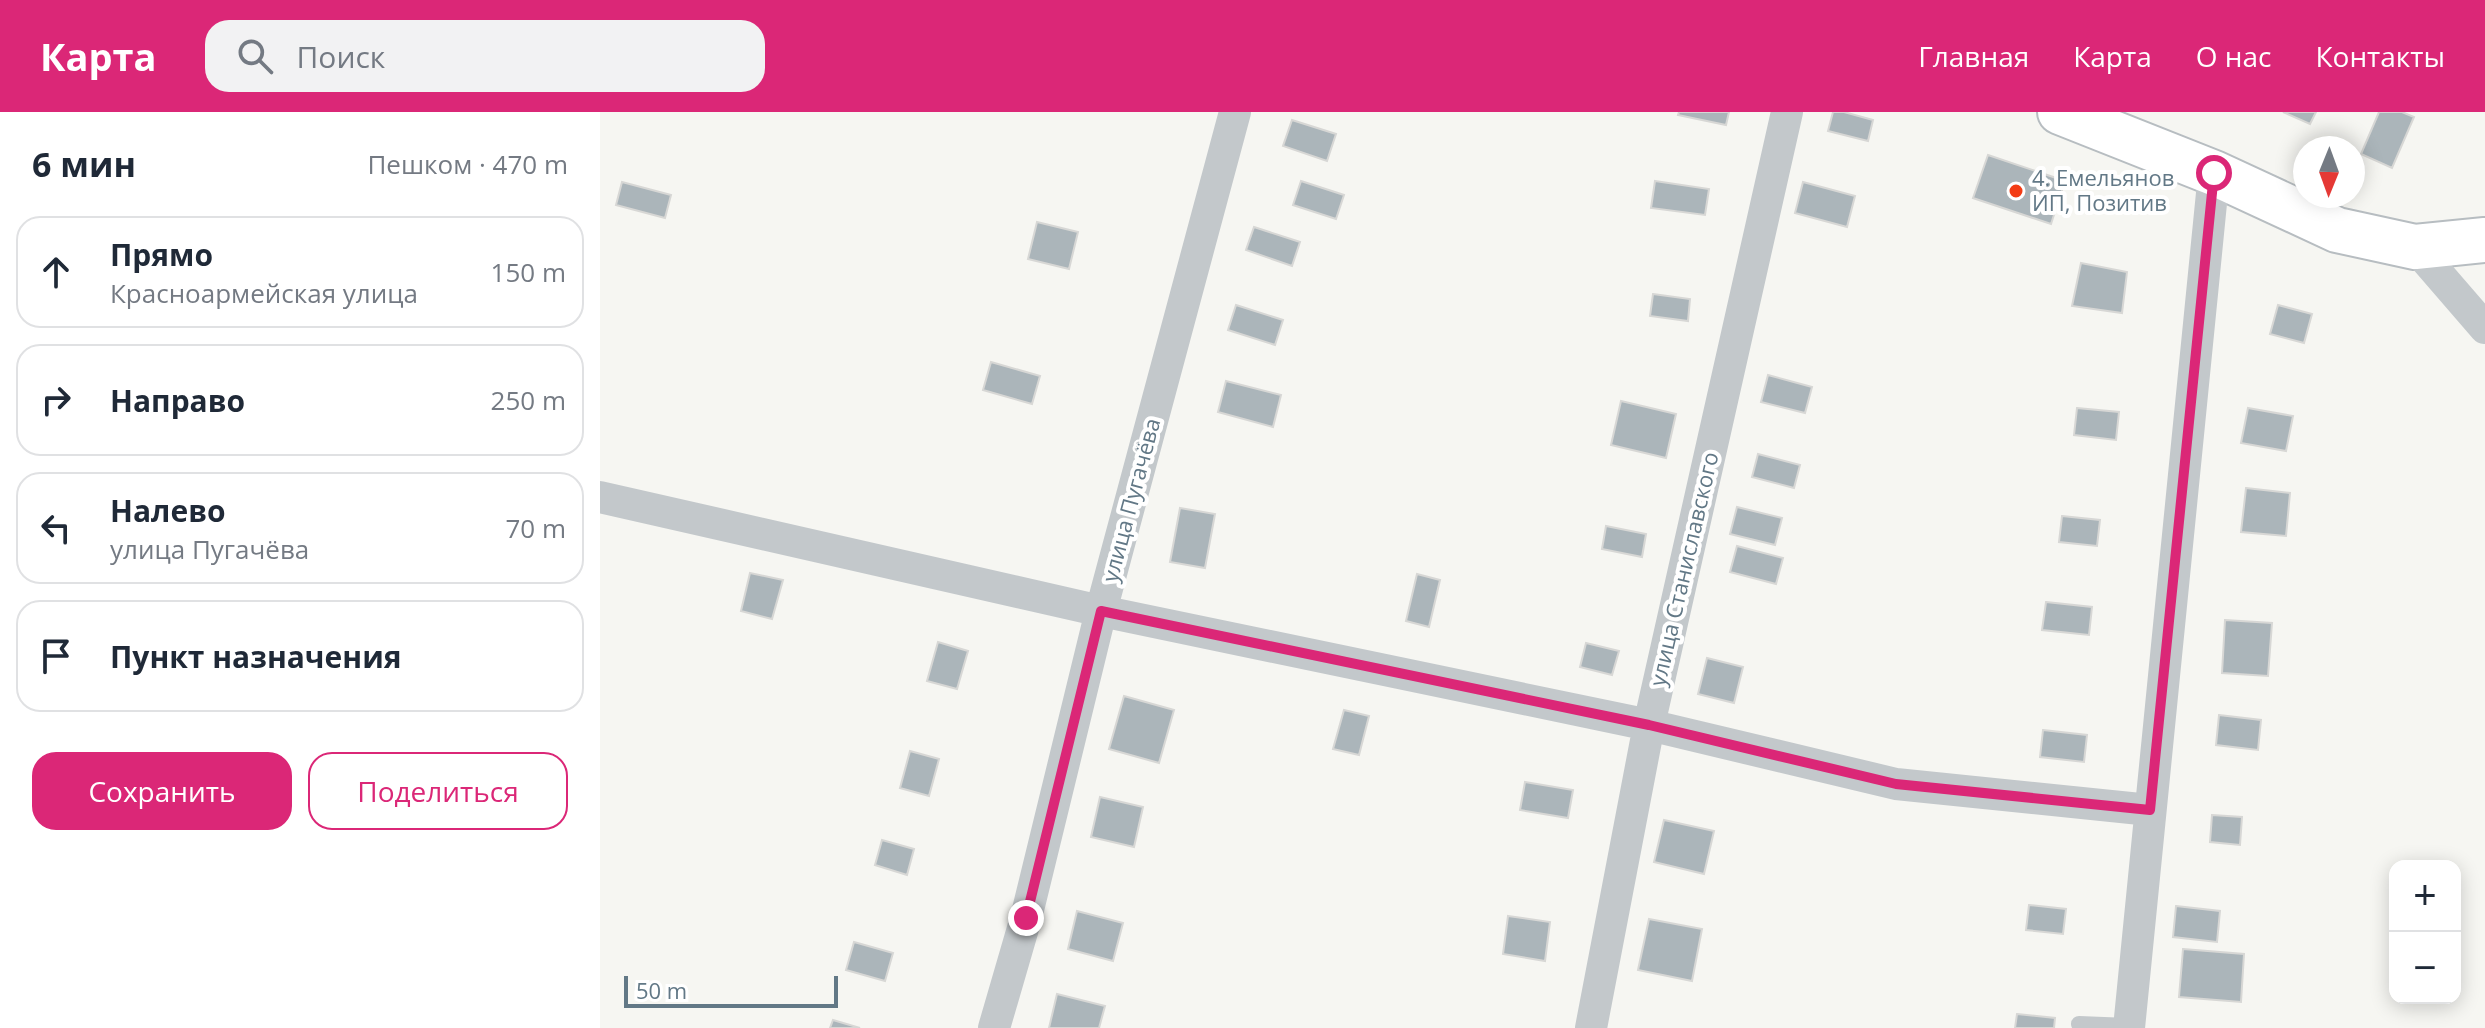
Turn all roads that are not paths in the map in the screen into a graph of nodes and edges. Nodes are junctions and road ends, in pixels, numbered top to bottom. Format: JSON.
{"nodes":[{"id":1,"x":1235,"y":112,"type":"edge"},
{"id":2,"x":1787,"y":112,"type":"edge"},
{"id":3,"x":2060,"y":112,"type":"edge"},
{"id":4,"x":2214,"y":173,"type":"junction"},
{"id":5,"x":2485,"y":240,"type":"edge"},
{"id":6,"x":2415,"y":247,"type":"junction"},
{"id":7,"x":2485,"y":328,"type":"edge"},
{"id":8,"x":600,"y":497,"type":"edge"},
{"id":9,"x":1101,"y":611,"type":"junction"},
{"id":10,"x":1649,"y":725,"type":"junction"},
{"id":11,"x":2150,"y":810,"type":"junction"},
{"id":12,"x":2079,"y":1024,"type":"dead end"},
{"id":13,"x":2129,"y":1027,"type":"edge"},
{"id":14,"x":994,"y":1028,"type":"edge"},
{"id":15,"x":1591,"y":1028,"type":"edge"}],
"edges":[{"from":1,"to":9,"type":"street","name":"улица Пугачёва"},
{"from":2,"to":10,"type":"street","name":"улица Станиславского"},
{"from":3,"to":4,"type":"street"},
{"from":4,"to":6,"type":"street"},
{"from":4,"to":11,"type":"street"},
{"from":5,"to":6,"type":"street"},
{"from":6,"to":7,"type":"street"},
{"from":8,"to":9,"type":"street"},
{"from":9,"to":10,"type":"street"},
{"from":9,"to":14,"type":"street","name":"улица Пугачёва"},
{"from":10,"to":11,"type":"street"},
{"from":10,"to":15,"type":"street","name":"улица Станиславского"},
{"from":11,"to":13,"type":"street"},
{"from":12,"to":13,"type":"lane"}]}
